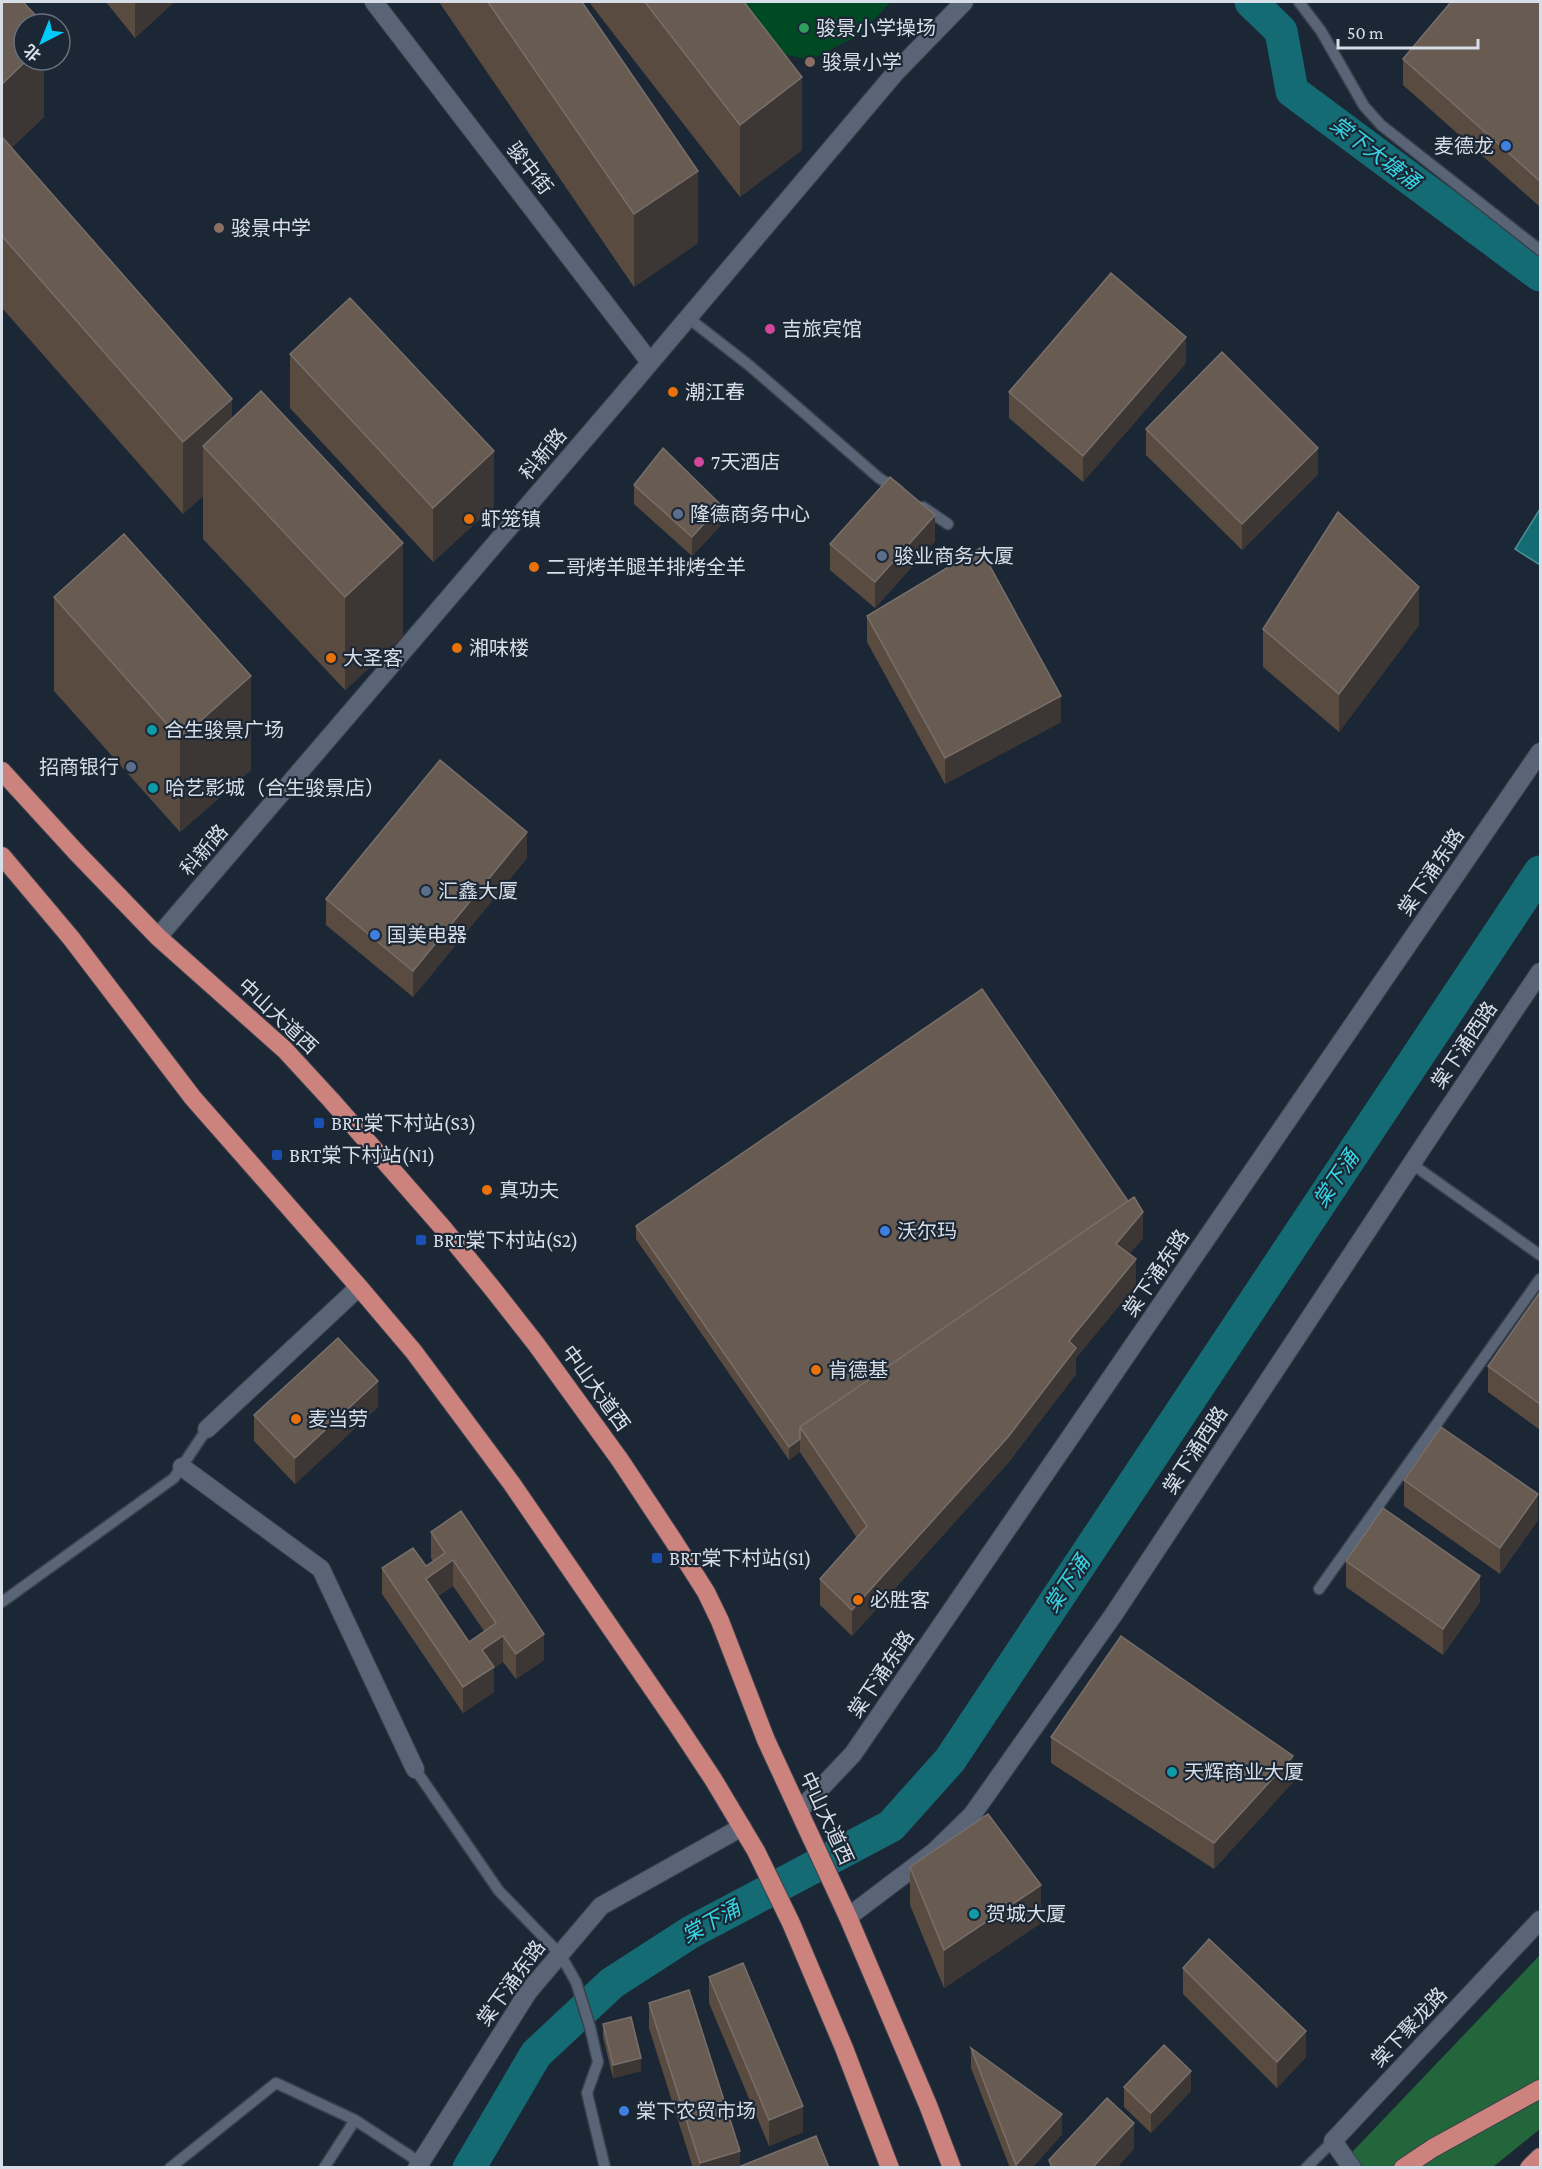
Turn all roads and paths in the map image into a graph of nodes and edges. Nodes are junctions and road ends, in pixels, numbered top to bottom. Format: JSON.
{"nodes":[{"id":1,"x":374,"y":2,"type":"edge"},
{"id":2,"x":964,"y":2,"type":"edge"},
{"id":3,"x":1299,"y":2,"type":"edge"},
{"id":4,"x":1540,"y":250,"type":"edge"},
{"id":5,"x":687,"y":317,"type":"junction"},
{"id":6,"x":650,"y":362,"type":"junction"},
{"id":7,"x":948,"y":524,"type":"dead end"},
{"id":8,"x":1540,"y":752,"type":"edge"},
{"id":9,"x":2,"y":771,"type":"edge"},
{"id":10,"x":2,"y":856,"type":"edge"},
{"id":11,"x":158,"y":937,"type":"junction"},
{"id":12,"x":1540,"y":972,"type":"edge"},
{"id":13,"x":1412,"y":1164,"type":"junction"},
{"id":14,"x":1540,"y":1256,"type":"edge"},
{"id":15,"x":1540,"y":1279,"type":"edge"},
{"id":16,"x":359,"y":1287,"type":"junction"},
{"id":17,"x":207,"y":1429,"type":"joint"},
{"id":18,"x":182,"y":1467,"type":"junction"},
{"id":19,"x":1319,"y":1589,"type":"dead end"},
{"id":20,"x":2,"y":1602,"type":"edge"},
{"id":21,"x":415,"y":1769,"type":"joint"},
{"id":22,"x":803,"y":1819,"type":"junction"},
{"id":23,"x":742,"y":1827,"type":"junction"},
{"id":24,"x":848,"y":1917,"type":"junction"},
{"id":25,"x":1540,"y":1920,"type":"edge"},
{"id":26,"x":560,"y":1954,"type":"junction"},
{"id":27,"x":1540,"y":2089,"type":"edge"},
{"id":28,"x":355,"y":2120,"type":"junction"},
{"id":29,"x":1333,"y":2141,"type":"junction"},
{"id":30,"x":1540,"y":2157,"type":"edge"},
{"id":31,"x":421,"y":2165,"type":"edge"},
{"id":32,"x":171,"y":2168,"type":"edge"},
{"id":33,"x":324,"y":2168,"type":"edge"},
{"id":34,"x":605,"y":2168,"type":"edge"},
{"id":35,"x":890,"y":2168,"type":"edge"},
{"id":36,"x":952,"y":2168,"type":"edge"},
{"id":37,"x":1306,"y":2168,"type":"edge"},
{"id":38,"x":1352,"y":2168,"type":"edge"},
{"id":39,"x":1403,"y":2168,"type":"edge"},
{"id":40,"x":1529,"y":2168,"type":"edge"}],
"edges":[{"from":1,"to":6,"type":"street","name":"骏中街"},
{"from":2,"to":5,"type":"street","name":"科新路"},
{"from":3,"to":4,"type":"lane"},
{"from":5,"to":6,"type":"street","name":"科新路"},
{"from":5,"to":7,"type":"lane"},
{"from":6,"to":11,"type":"street","name":"科新路"},
{"from":8,"to":22,"type":"street","name":"棠下涌东路"},
{"from":9,"to":11,"type":"highway","name":"中山大道西"},
{"from":10,"to":16,"type":"highway"},
{"from":11,"to":22,"type":"highway","name":"中山大道西"},
{"from":12,"to":13,"type":"street","name":"棠下涌西路"},
{"from":13,"to":14,"type":"lane"},
{"from":13,"to":24,"type":"street","name":"棠下涌西路"},
{"from":15,"to":19,"type":"lane"},
{"from":16,"to":17,"type":"street"},
{"from":16,"to":23,"type":"highway"},
{"from":17,"to":18,"type":"lane"},
{"from":18,"to":20,"type":"lane"},
{"from":18,"to":21,"type":"street"},
{"from":21,"to":26,"type":"lane"},
{"from":22,"to":24,"type":"highway","name":"中山大道西"},
{"from":23,"to":26,"type":"street","name":"棠下涌东路"},
{"from":23,"to":35,"type":"highway"},
{"from":24,"to":36,"type":"highway","name":"中山大道西"},
{"from":25,"to":29,"type":"street","name":"棠下聚龙路"},
{"from":26,"to":31,"type":"street","name":"棠下涌东路"},
{"from":26,"to":34,"type":"lane"},
{"from":27,"to":39,"type":"highway"},
{"from":28,"to":31,"type":"lane"},
{"from":28,"to":32,"type":"lane"},
{"from":28,"to":33,"type":"lane"},
{"from":29,"to":37,"type":"lane"},
{"from":29,"to":38,"type":"street"},
{"from":30,"to":40,"type":"highway"}]}
